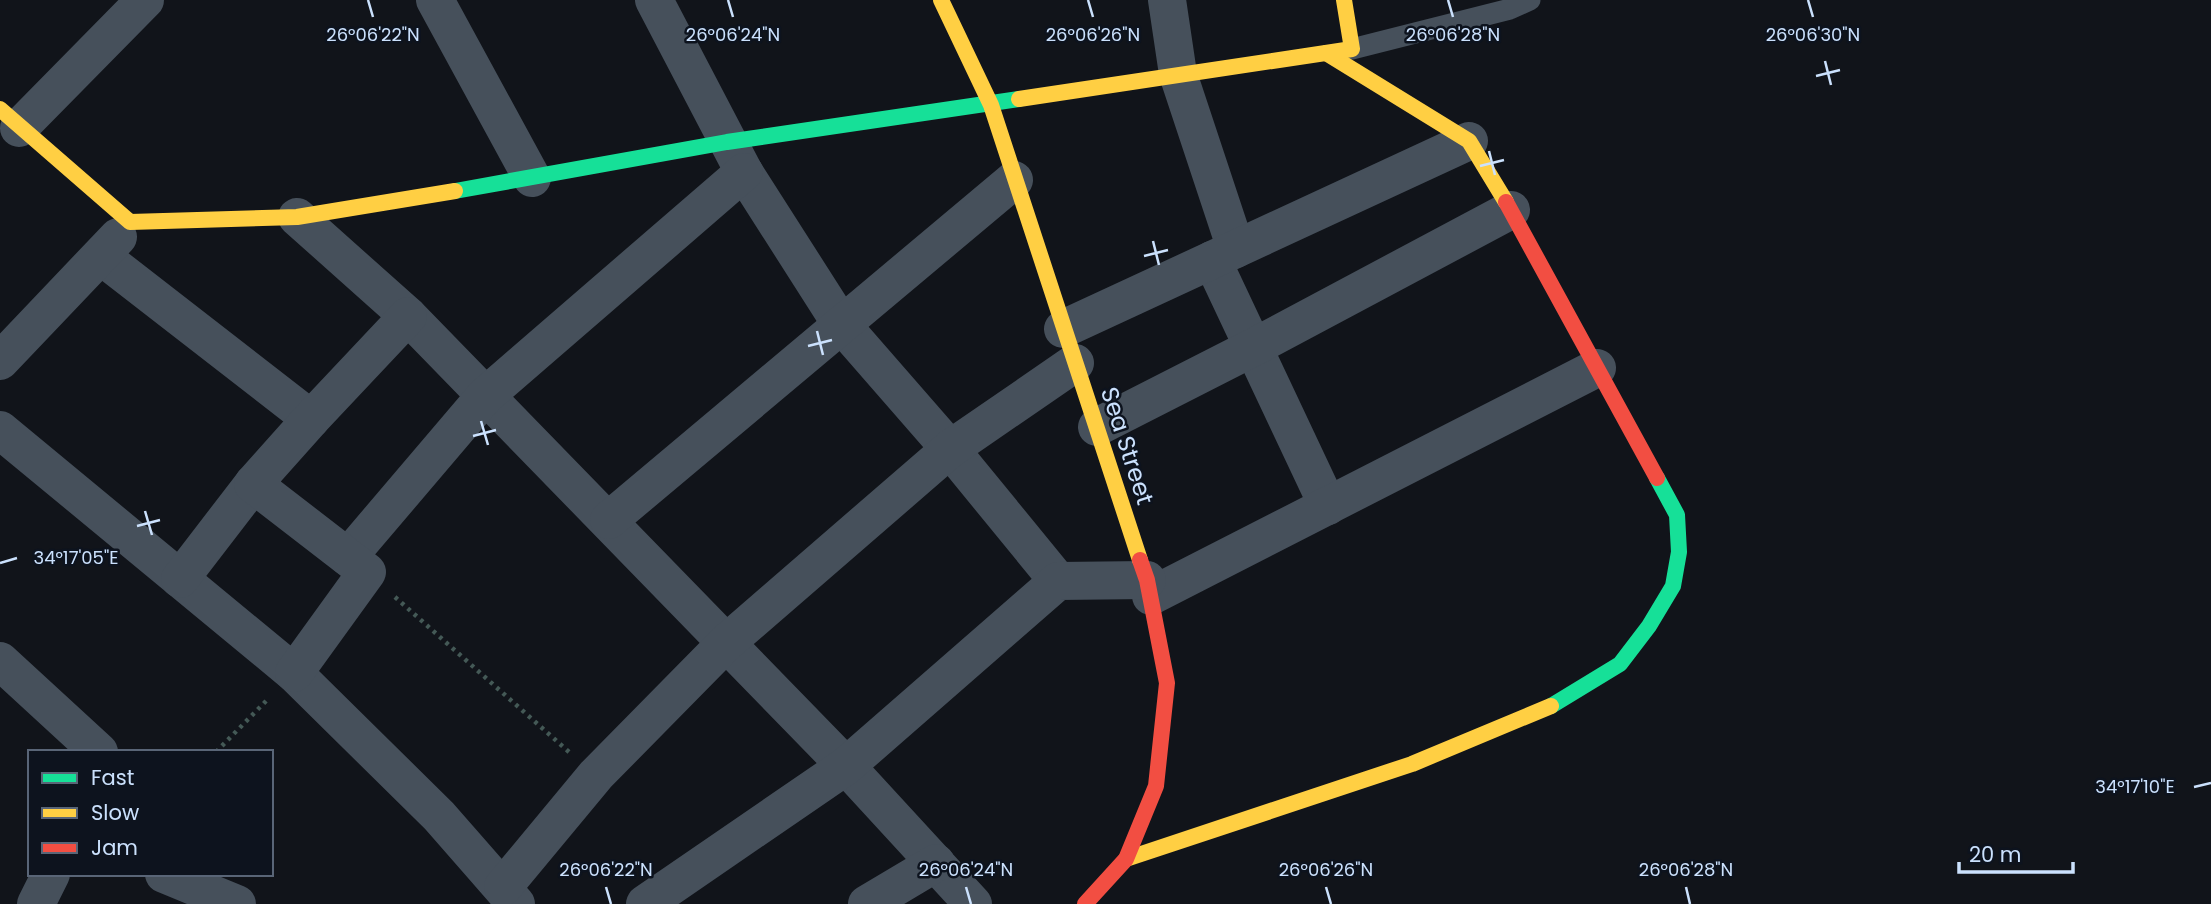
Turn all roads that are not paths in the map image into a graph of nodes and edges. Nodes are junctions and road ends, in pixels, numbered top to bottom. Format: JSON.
{"nodes":[{"id":1,"x":145,"y":0,"type":"edge"},
{"id":2,"x":435,"y":0,"type":"edge"},
{"id":3,"x":654,"y":0,"type":"edge"},
{"id":4,"x":941,"y":0,"type":"edge"},
{"id":5,"x":1167,"y":0,"type":"edge"},
{"id":6,"x":1344,"y":0,"type":"edge"},
{"id":7,"x":1530,"y":0,"type":"edge"},
{"id":8,"x":1352,"y":49,"type":"junction"},
{"id":9,"x":1326,"y":53,"type":"junction"},
{"id":10,"x":1178,"y":74,"type":"junction"},
{"id":11,"x":990,"y":105,"type":"junction"},
{"id":12,"x":10,"y":119,"type":"edge"},
{"id":13,"x":1469,"y":141,"type":"junction"},
{"id":14,"x":736,"y":158,"type":"junction"},
{"id":15,"x":531,"y":178,"type":"junction"},
{"id":16,"x":1014,"y":180,"type":"junction"},
{"id":17,"x":1511,"y":210,"type":"junction"},
{"id":18,"x":297,"y":217,"type":"junction"},
{"id":19,"x":131,"y":222,"type":"junction"},
{"id":20,"x":1224,"y":255,"type":"junction"},
{"id":21,"x":101,"y":256,"type":"junction"},
{"id":22,"x":408,"y":316,"type":"junction"},
{"id":23,"x":841,"y":324,"type":"junction"},
{"id":24,"x":1069,"y":346,"type":"junction"},
{"id":25,"x":1254,"y":347,"type":"junction"},
{"id":26,"x":0,"y":361,"type":"edge"},
{"id":27,"x":1597,"y":368,"type":"junction"},
{"id":28,"x":485,"y":396,"type":"junction"},
{"id":29,"x":311,"y":419,"type":"junction"},
{"id":30,"x":1097,"y":427,"type":"junction"},
{"id":31,"x":0,"y":430,"type":"edge"},
{"id":32,"x":950,"y":449,"type":"junction"},
{"id":33,"x":253,"y":484,"type":"junction"},
{"id":34,"x":1328,"y":506,"type":"junction"},
{"id":35,"x":609,"y":520,"type":"junction"},
{"id":36,"x":357,"y":564,"type":"junction"},
{"id":37,"x":180,"y":579,"type":"junction"},
{"id":38,"x":1058,"y":581,"type":"junction"},
{"id":39,"x":1149,"y":588,"type":"junction"},
{"id":40,"x":726,"y":643,"type":"junction"},
{"id":41,"x":0,"y":661,"type":"edge"},
{"id":42,"x":294,"y":673,"type":"junction"},
{"id":43,"x":97,"y":750,"type":"edge"},
{"id":44,"x":846,"y":766,"type":"junction"},
{"id":45,"x":1126,"y":859,"type":"junction"},
{"id":46,"x":936,"y":863,"type":"junction"},
{"id":47,"x":50,"y":876,"type":"edge"},
{"id":48,"x":169,"y":876,"type":"edge"},
{"id":49,"x":510,"y":895,"type":"edge"},
{"id":50,"x":655,"y":901,"type":"edge"},
{"id":51,"x":36,"y":904,"type":"edge"},
{"id":52,"x":237,"y":904,"type":"edge"},
{"id":53,"x":867,"y":904,"type":"edge"},
{"id":54,"x":973,"y":904,"type":"edge"},
{"id":55,"x":1085,"y":904,"type":"edge"}],
"edges":[{"from":1,"to":12,"type":"street"},
{"from":2,"to":15,"type":"street"},
{"from":3,"to":14,"type":"street"},
{"from":4,"to":11,"type":"street","name":"Sea Street"},
{"from":5,"to":10,"type":"street"},
{"from":6,"to":8,"type":"street"},
{"from":7,"to":8,"type":"lane"},
{"from":8,"to":9,"type":"street"},
{"from":9,"to":10,"type":"street"},
{"from":9,"to":13,"type":"street"},
{"from":10,"to":11,"type":"street"},
{"from":10,"to":20,"type":"street"},
{"from":11,"to":14,"type":"street"},
{"from":11,"to":16,"type":"street","name":"Sea Street"},
{"from":12,"to":19,"type":"street"},
{"from":13,"to":17,"type":"street"},
{"from":13,"to":20,"type":"street"},
{"from":14,"to":15,"type":"street"},
{"from":14,"to":23,"type":"street"},
{"from":14,"to":28,"type":"street"},
{"from":15,"to":18,"type":"street"},
{"from":16,"to":23,"type":"street"},
{"from":16,"to":24,"type":"street","name":"Sea Street"},
{"from":17,"to":25,"type":"street"},
{"from":17,"to":27,"type":"street"},
{"from":18,"to":19,"type":"street"},
{"from":18,"to":22,"type":"street"},
{"from":19,"to":21,"type":"street"},
{"from":20,"to":24,"type":"street"},
{"from":20,"to":25,"type":"street"},
{"from":21,"to":26,"type":"street"},
{"from":21,"to":29,"type":"street"},
{"from":22,"to":28,"type":"street"},
{"from":22,"to":29,"type":"street"},
{"from":23,"to":32,"type":"street"},
{"from":23,"to":35,"type":"street"},
{"from":24,"to":30,"type":"street","name":"Sea Street"},
{"from":24,"to":32,"type":"street"},
{"from":25,"to":30,"type":"street"},
{"from":25,"to":34,"type":"street"},
{"from":27,"to":34,"type":"street"},
{"from":27,"to":45,"type":"street"},
{"from":28,"to":35,"type":"street"},
{"from":28,"to":36,"type":"street"},
{"from":29,"to":33,"type":"street"},
{"from":30,"to":39,"type":"street","name":"Sea Street"},
{"from":31,"to":37,"type":"street"},
{"from":32,"to":38,"type":"street"},
{"from":32,"to":40,"type":"street"},
{"from":33,"to":36,"type":"street"},
{"from":33,"to":37,"type":"street"},
{"from":34,"to":39,"type":"street"},
{"from":35,"to":40,"type":"street"},
{"from":36,"to":42,"type":"street"},
{"from":37,"to":42,"type":"street"},
{"from":38,"to":39,"type":"street"},
{"from":38,"to":44,"type":"street"},
{"from":39,"to":45,"type":"street","name":"Sea Street"},
{"from":40,"to":44,"type":"street"},
{"from":40,"to":49,"type":"street"},
{"from":41,"to":43,"type":"street"},
{"from":42,"to":49,"type":"street"},
{"from":44,"to":46,"type":"street"},
{"from":44,"to":50,"type":"street"},
{"from":45,"to":55,"type":"street","name":"Sea Street"},
{"from":46,"to":53,"type":"street"},
{"from":46,"to":54,"type":"street"},
{"from":47,"to":51,"type":"street"},
{"from":48,"to":52,"type":"street"}]}
